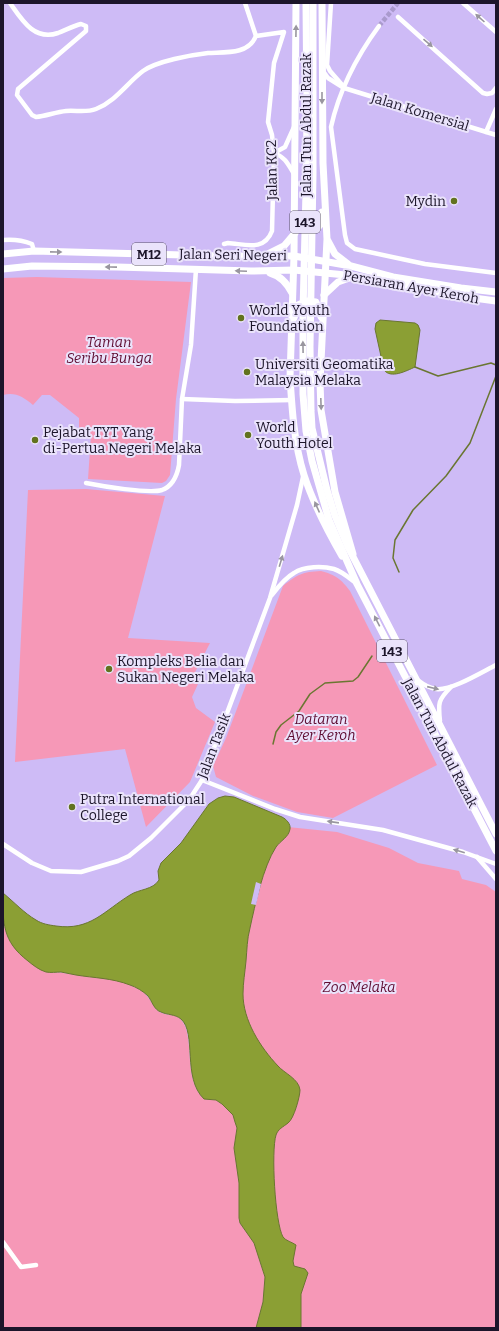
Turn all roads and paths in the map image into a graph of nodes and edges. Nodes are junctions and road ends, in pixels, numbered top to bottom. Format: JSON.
{"nodes":[{"id":1,"x":10,"y":3,"type":"edge"},
{"id":2,"x":296,"y":3,"type":"edge"},
{"id":3,"x":307,"y":3,"type":"edge"},
{"id":4,"x":313,"y":3,"type":"edge"},
{"id":5,"x":330,"y":3,"type":"edge"},
{"id":6,"x":463,"y":3,"type":"edge"},
{"id":7,"x":246,"y":5,"type":"edge"},
{"id":8,"x":322,"y":6,"type":"edge"},
{"id":9,"x":296,"y":15,"type":"junction"},
{"id":10,"x":398,"y":17,"type":"dead end"},
{"id":11,"x":379,"y":26,"type":"tunnel mouth"},
{"id":12,"x":496,"y":32,"type":"edge"},
{"id":13,"x":256,"y":36,"type":"junction"},
{"id":14,"x":322,"y":68,"type":"junction"},
{"id":15,"x":344,"y":88,"type":"junction"},
{"id":16,"x":496,"y":88,"type":"edge"},
{"id":17,"x":496,"y":109,"type":"edge"},
{"id":18,"x":294,"y":125,"type":"junction"},
{"id":19,"x":486,"y":132,"type":"junction"},
{"id":20,"x":496,"y":135,"type":"edge"},
{"id":21,"x":274,"y":153,"type":"junction"},
{"id":22,"x":295,"y":176,"type":"junction"},
{"id":23,"x":324,"y":194,"type":"junction"},
{"id":24,"x":295,"y":198,"type":"junction"},
{"id":25,"x":295,"y":233,"type":"junction"},
{"id":26,"x":327,"y":239,"type":"junction"},
{"id":27,"x":3,"y":240,"type":"edge"},
{"id":28,"x":224,"y":244,"type":"dead end"},
{"id":29,"x":34,"y":251,"type":"junction"},
{"id":30,"x":3,"y":254,"type":"edge"},
{"id":31,"x":264,"y":256,"type":"junction"},
{"id":32,"x":294,"y":256,"type":"junction"},
{"id":33,"x":326,"y":261,"type":"junction"},
{"id":34,"x":351,"y":266,"type":"junction"},
{"id":35,"x":3,"y":269,"type":"edge"},
{"id":36,"x":196,"y":269,"type":"junction"},
{"id":37,"x":294,"y":270,"type":"junction"},
{"id":38,"x":265,"y":271,"type":"junction"},
{"id":39,"x":325,"y":273,"type":"junction"},
{"id":40,"x":496,"y":273,"type":"edge"},
{"id":41,"x":356,"y":276,"type":"junction"},
{"id":42,"x":496,"y":292,"type":"edge"},
{"id":43,"x":293,"y":294,"type":"junction"},
{"id":44,"x":324,"y":295,"type":"junction"},
{"id":45,"x":496,"y":301,"type":"edge"},
{"id":46,"x":323,"y":322,"type":"junction"},
{"id":47,"x":292,"y":325,"type":"junction"},
{"id":48,"x":182,"y":399,"type":"junction"},
{"id":49,"x":292,"y":400,"type":"junction"},
{"id":50,"x":311,"y":440,"type":"junction"},
{"id":51,"x":304,"y":474,"type":"junction"},
{"id":52,"x":86,"y":483,"type":"dead end"},
{"id":53,"x":355,"y":560,"type":"junction"},
{"id":54,"x":349,"y":566,"type":"junction"},
{"id":55,"x":357,"y":584,"type":"junction"},
{"id":56,"x":270,"y":598,"type":"junction"},
{"id":57,"x":496,"y":665,"type":"edge"},
{"id":58,"x":416,"y":679,"type":"junction"},
{"id":59,"x":453,"y":686,"type":"junction"},
{"id":60,"x":440,"y":726,"type":"junction"},
{"id":61,"x":202,"y":780,"type":"junction"},
{"id":62,"x":496,"y":834,"type":"edge"},
{"id":63,"x":3,"y":844,"type":"edge"},
{"id":64,"x":496,"y":851,"type":"edge"},
{"id":65,"x":476,"y":856,"type":"junction"},
{"id":66,"x":496,"y":864,"type":"edge"},
{"id":67,"x":496,"y":879,"type":"edge"},
{"id":68,"x":3,"y":1242,"type":"edge"},
{"id":69,"x":36,"y":1265,"type":"dead end"}],
"edges":[{"from":1,"to":13,"type":"street"},
{"from":2,"to":9,"type":"main road"},
{"from":3,"to":9,"type":"main road"},
{"from":50,"to":3,"type":"main road","name":"Jalan Tun Abdul Razak","number":"143","one_way":true},
{"from":4,"to":8,"type":"main road"},
{"from":4,"to":50,"type":"main road","name":"Jalan Tun Abdul Razak","number":"143"},
{"from":5,"to":15,"type":"street"},
{"from":12,"to":6,"type":"street","one_way":true},
{"from":7,"to":13,"type":"street"},
{"from":8,"to":14,"type":"main road"},
{"from":18,"to":9,"type":"main road","one_way":true},
{"from":10,"to":16,"type":"street","one_way":true},
{"from":11,"to":15,"type":"street"},
{"from":13,"to":21,"type":"street","name":"Jalan KC2"},
{"from":14,"to":15,"type":"street","name":"Jalan Komersial"},
{"from":14,"to":23,"type":"main road","one_way":true},
{"from":15,"to":19,"type":"street","name":"Jalan Komersial"},
{"from":15,"to":40,"type":"street"},
{"from":17,"to":19,"type":"street"},
{"from":18,"to":21,"type":"street"},
{"from":18,"to":22,"type":"main road"},
{"from":19,"to":20,"type":"street","name":"Jalan Komersial"},
{"from":21,"to":22,"type":"street"},
{"from":21,"to":28,"type":"street","name":"Jalan KC2"},
{"from":22,"to":24,"type":"main road"},
{"from":23,"to":24,"type":"main road"},
{"from":23,"to":26,"type":"main road"},
{"from":24,"to":25,"type":"main road"},
{"from":25,"to":31,"type":"main road"},
{"from":25,"to":32,"type":"main road"},
{"from":26,"to":33,"type":"main road"},
{"from":26,"to":34,"type":"main road"},
{"from":27,"to":29,"type":"street"},
{"from":29,"to":30,"type":"main road","name":"Jalan Seri Negeri","number":"M12"},
{"from":29,"to":31,"type":"main road","name":"Jalan Seri Negeri","number":"M12","one_way":true},
{"from":31,"to":32,"type":"main road","name":"Jalan Seri Negeri","number":"M12"},
{"from":32,"to":33,"type":"main road","number":"M12"},
{"from":32,"to":37,"type":"main road"},
{"from":33,"to":34,"type":"main road","name":"Persiaran Ayer Keroh","number":"M12"},
{"from":33,"to":39,"type":"main road"},
{"from":34,"to":42,"type":"main road","name":"Persiaran Ayer Keroh","number":"M12"},
{"from":36,"to":35,"type":"main road","name":"Jalan Seri Negeri","number":"M12","one_way":true},
{"from":38,"to":36,"type":"main road","name":"Jalan Seri Negeri","number":"M12","one_way":true},
{"from":36,"to":48,"type":"street"},
{"from":37,"to":38,"type":"main road","name":"Jalan Seri Negeri","number":"M12"},
{"from":37,"to":39,"type":"main road","number":"M12"},
{"from":37,"to":43,"type":"main road"},
{"from":38,"to":43,"type":"main road"},
{"from":39,"to":41,"type":"main road","name":"Persiaran Ayer Keroh","number":"M12"},
{"from":39,"to":44,"type":"main road"},
{"from":41,"to":44,"type":"main road"},
{"from":41,"to":45,"type":"main road","name":"Persiaran Ayer Keroh","number":"M12"},
{"from":43,"to":47,"type":"main road"},
{"from":44,"to":46,"type":"main road"},
{"from":46,"to":47,"type":"main road"},
{"from":46,"to":53,"type":"main road","one_way":true},
{"from":47,"to":49,"type":"main road"},
{"from":48,"to":49,"type":"street"},
{"from":48,"to":52,"type":"street"},
{"from":49,"to":51,"type":"main road"},
{"from":50,"to":53,"type":"main road","name":"Jalan Tun Abdul Razak","number":"143"},
{"from":50,"to":54,"type":"main road","name":"Jalan Tun Abdul Razak","number":"143"},
{"from":54,"to":51,"type":"main road","one_way":true},
{"from":56,"to":51,"type":"street","name":"Jalan Tasik","one_way":true},
{"from":53,"to":58,"type":"main road","name":"Jalan Tun Abdul Razak","number":"143"},
{"from":54,"to":55,"type":"main road","name":"Jalan Tun Abdul Razak","number":"143"},
{"from":55,"to":56,"type":"street","name":"Jalan Tasik"},
{"from":64,"to":55,"type":"main road","name":"Jalan Tun Abdul Razak","number":"143","one_way":true},
{"from":56,"to":61,"type":"street","name":"Jalan Tasik"},
{"from":57,"to":59,"type":"street"},
{"from":58,"to":59,"type":"street","one_way":true},
{"from":58,"to":60,"type":"main road","name":"Jalan Tun Abdul Razak","number":"143"},
{"from":59,"to":60,"type":"street"},
{"from":60,"to":62,"type":"main road","name":"Jalan Tun Abdul Razak","number":"143"},
{"from":61,"to":63,"type":"street","name":"Jalan Tasik"},
{"from":65,"to":61,"type":"street","one_way":true},
{"from":65,"to":66,"type":"street"},
{"from":65,"to":67,"type":"street"},
{"from":68,"to":69,"type":"street"}]}
